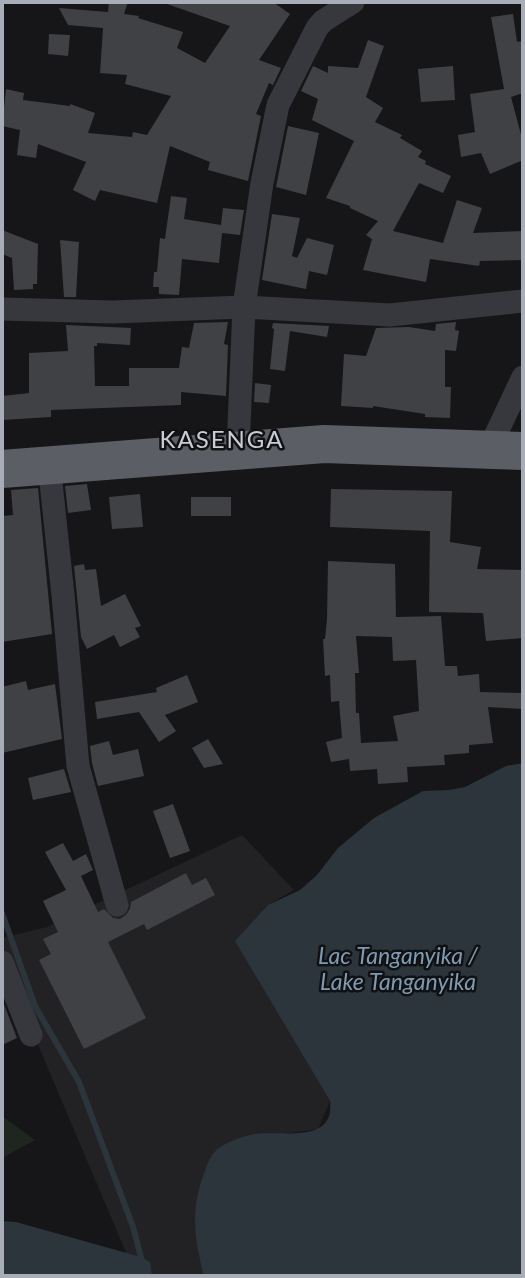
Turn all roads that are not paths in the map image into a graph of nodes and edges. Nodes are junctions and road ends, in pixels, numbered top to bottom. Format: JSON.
{"nodes":[{"id":1,"x":353,"y":2,"type":"edge"},
{"id":2,"x":523,"y":301,"type":"edge"},
{"id":3,"x":244,"y":306,"type":"junction"},
{"id":4,"x":2,"y":309,"type":"edge"},
{"id":5,"x":523,"y":377,"type":"edge"},
{"id":6,"x":238,"y":449,"type":"junction"},
{"id":7,"x":506,"y":450,"type":"edge"},
{"id":8,"x":49,"y":464,"type":"junction"},
{"id":9,"x":2,"y":469,"type":"edge"},
{"id":10,"x":117,"y":905,"type":"dead end"},
{"id":11,"x":2,"y":962,"type":"edge"},
{"id":12,"x":31,"y":1035,"type":"dead end"}],
"edges":[{"from":1,"to":3,"type":"street"},
{"from":2,"to":3,"type":"street"},
{"from":3,"to":4,"type":"street"},
{"from":3,"to":6,"type":"street"},
{"from":5,"to":7,"type":"street"},
{"from":6,"to":7,"type":"highway"},
{"from":6,"to":8,"type":"highway"},
{"from":8,"to":9,"type":"highway"},
{"from":8,"to":10,"type":"street"},
{"from":11,"to":12,"type":"street"}]}
